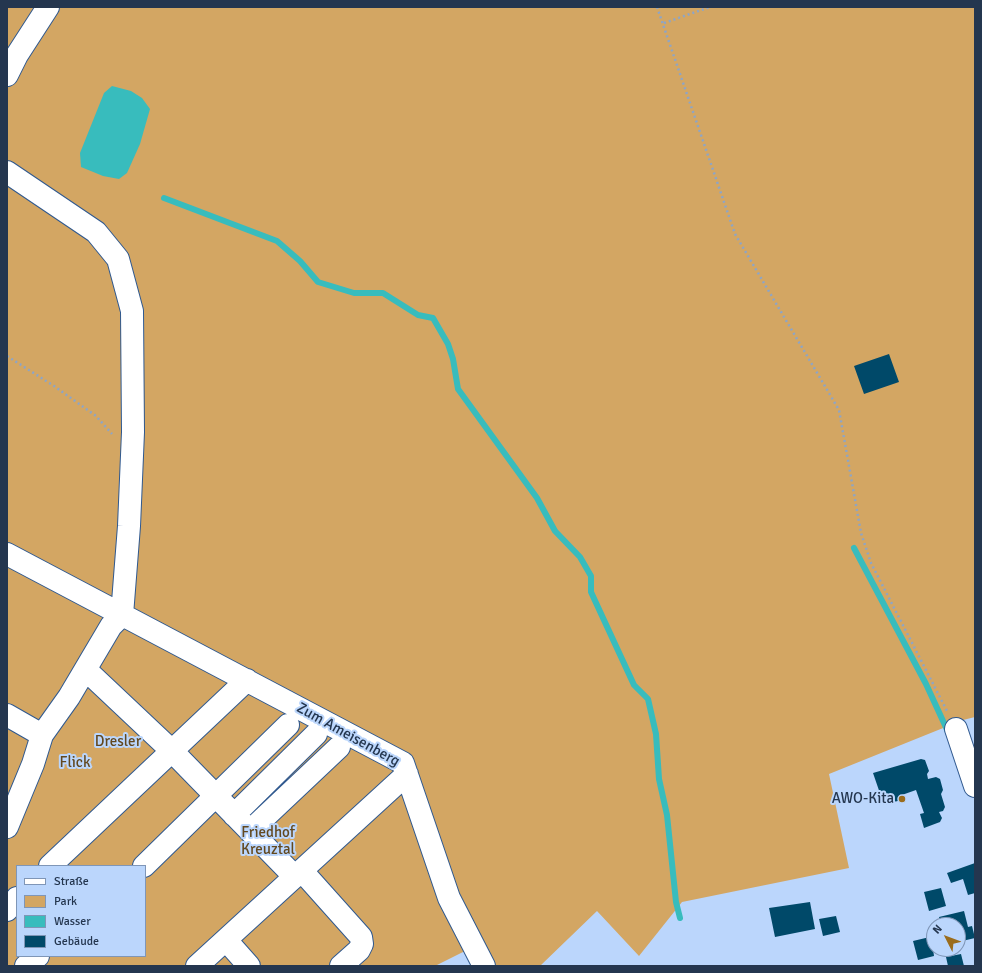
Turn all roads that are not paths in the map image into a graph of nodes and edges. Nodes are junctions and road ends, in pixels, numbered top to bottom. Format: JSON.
{"nodes":[{"id":1,"x":48,"y":7,"type":"edge"},
{"id":2,"x":7,"y":75,"type":"edge"},
{"id":3,"x":7,"y":172,"type":"edge"},
{"id":4,"x":7,"y":554,"type":"edge"},
{"id":5,"x":122,"y":615,"type":"junction"},
{"id":6,"x":86,"y":670,"type":"junction"},
{"id":7,"x":247,"y":680,"type":"junction"},
{"id":8,"x":11,"y":724,"type":"edge"},
{"id":9,"x":288,"y":725,"type":"dead end"},
{"id":10,"x":956,"y":729,"type":"road end"},
{"id":11,"x":316,"y":734,"type":"dead end"},
{"id":12,"x":42,"y":735,"type":"junction"},
{"id":13,"x":339,"y":747,"type":"dead end"},
{"id":14,"x":172,"y":751,"type":"junction"},
{"id":15,"x":407,"y":774,"type":"junction"},
{"id":16,"x":975,"y":786,"type":"edge"},
{"id":17,"x":216,"y":797,"type":"junction"},
{"id":18,"x":234,"y":815,"type":"junction"},
{"id":19,"x":7,"y":827,"type":"edge"},
{"id":20,"x":250,"y":831,"type":"junction"},
{"id":21,"x":51,"y":865,"type":"edge"},
{"id":22,"x":145,"y":865,"type":"edge"},
{"id":23,"x":298,"y":874,"type":"junction"},
{"id":24,"x":16,"y":899,"type":"edge"},
{"id":25,"x":7,"y":910,"type":"edge"},
{"id":26,"x":226,"y":940,"type":"junction"},
{"id":27,"x":37,"y":957,"type":"edge"},
{"id":28,"x":26,"y":966,"type":"edge"},
{"id":29,"x":197,"y":966,"type":"edge"},
{"id":30,"x":249,"y":966,"type":"edge"},
{"id":31,"x":341,"y":966,"type":"edge"},
{"id":32,"x":484,"y":966,"type":"edge"}],
"edges":[{"from":1,"to":2,"type":"street"},
{"from":3,"to":5,"type":"street"},
{"from":4,"to":5,"type":"street","name":"Zum Ameisenberg"},
{"from":5,"to":6,"type":"street"},
{"from":5,"to":7,"type":"street","name":"Zum Ameisenberg"},
{"from":6,"to":12,"type":"street"},
{"from":6,"to":14,"type":"street"},
{"from":7,"to":14,"type":"street"},
{"from":7,"to":15,"type":"street","name":"Zum Ameisenberg"},
{"from":8,"to":12,"type":"street"},
{"from":9,"to":17,"type":"street"},
{"from":10,"to":16,"type":"street"},
{"from":11,"to":18,"type":"street"},
{"from":12,"to":19,"type":"street"},
{"from":13,"to":20,"type":"street"},
{"from":14,"to":17,"type":"street"},
{"from":14,"to":21,"type":"street"},
{"from":15,"to":23,"type":"street"},
{"from":15,"to":32,"type":"street","name":"Zum Ameisenberg"},
{"from":17,"to":18,"type":"street"},
{"from":17,"to":22,"type":"street"},
{"from":18,"to":20,"type":"street"},
{"from":20,"to":23,"type":"street"},
{"from":23,"to":26,"type":"street"},
{"from":23,"to":31,"type":"street"},
{"from":24,"to":25,"type":"street"},
{"from":26,"to":29,"type":"street"},
{"from":26,"to":30,"type":"street"},
{"from":27,"to":28,"type":"street"}]}
